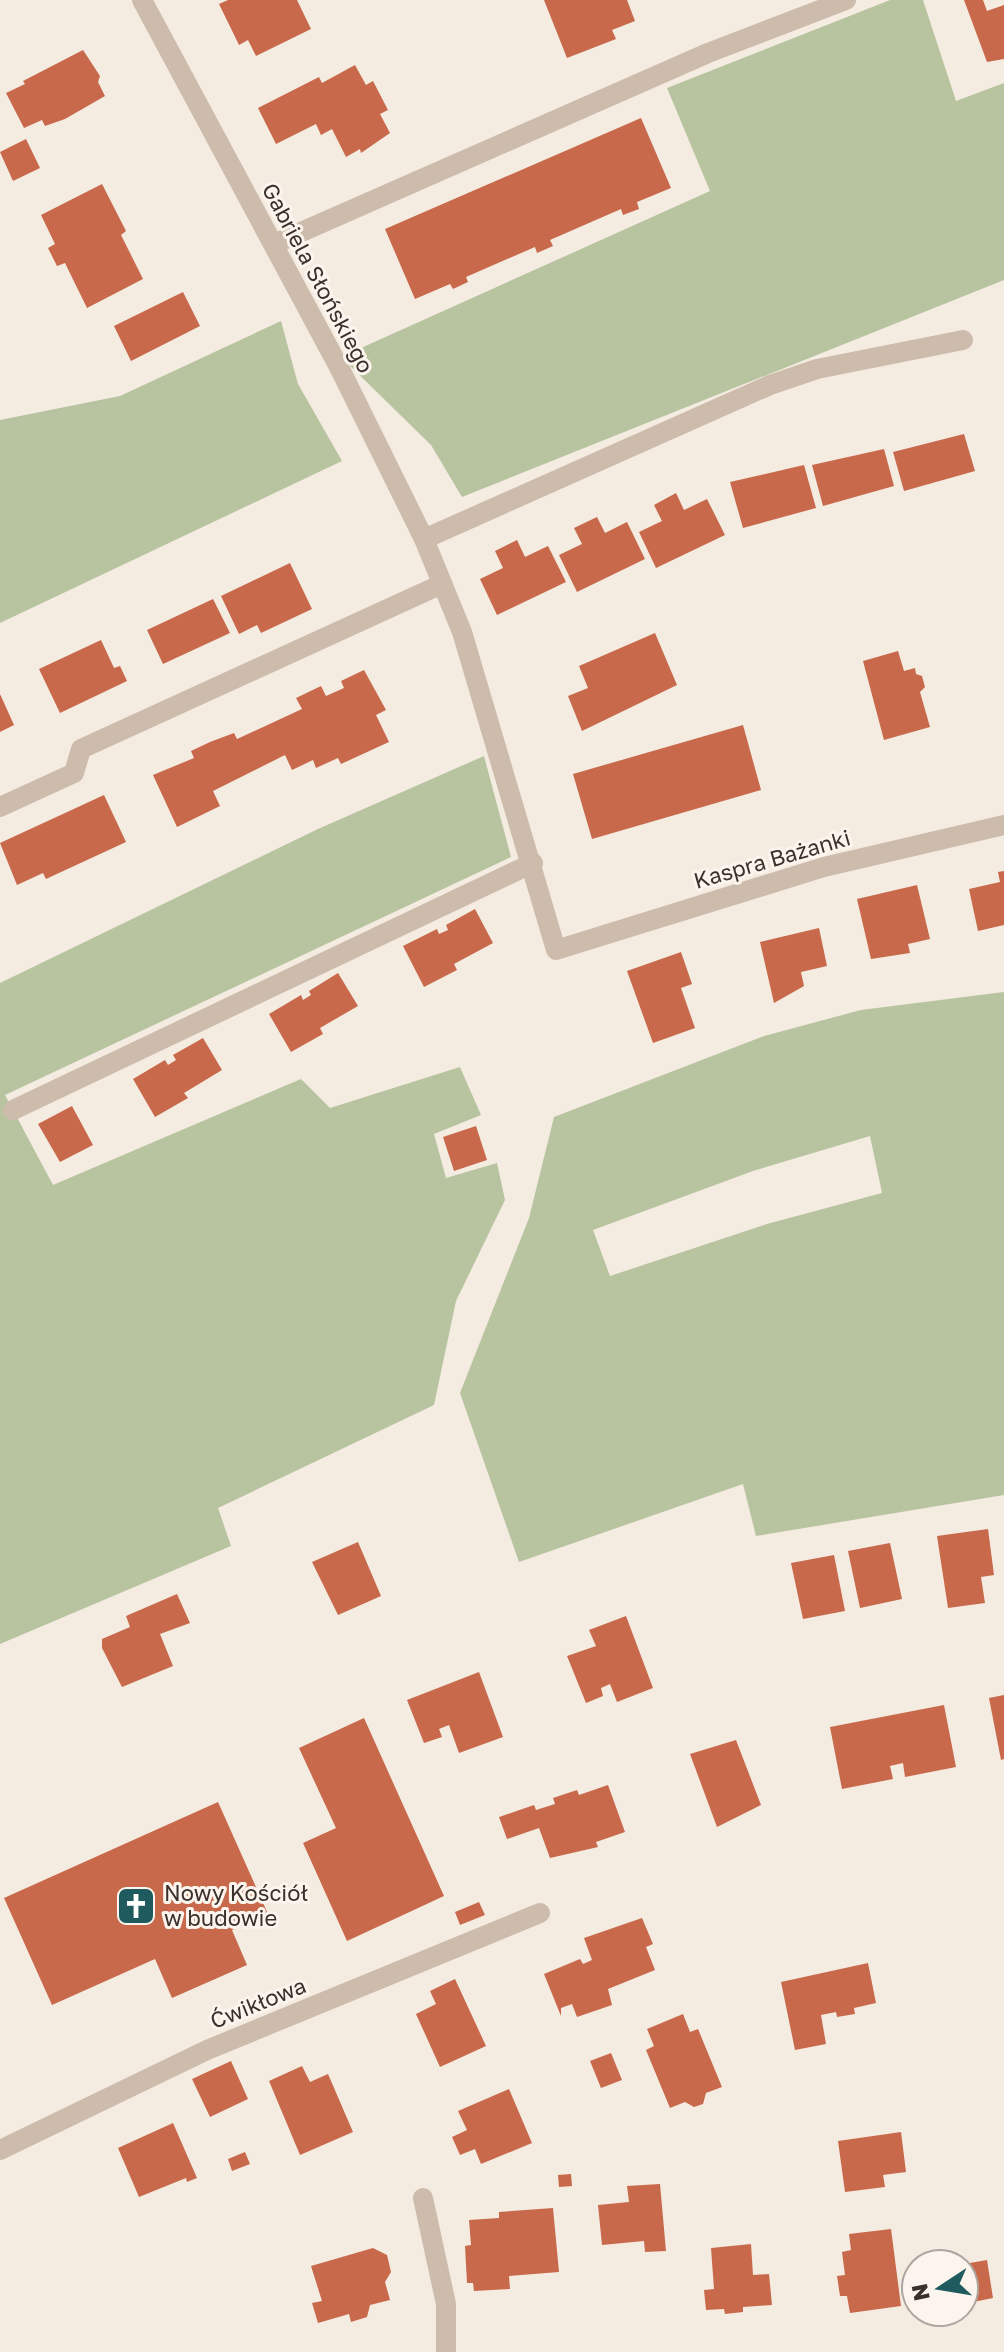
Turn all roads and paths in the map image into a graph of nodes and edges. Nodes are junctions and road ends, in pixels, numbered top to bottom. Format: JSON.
{"nodes":[{"id":1,"x":142,"y":0,"type":"edge"},
{"id":2,"x":846,"y":0,"type":"edge"},
{"id":3,"x":274,"y":244,"type":"junction"},
{"id":4,"x":963,"y":340,"type":"dead end"},
{"id":5,"x":424,"y":539,"type":"junction"},
{"id":6,"x":442,"y":584,"type":"junction"},
{"id":7,"x":0,"y":807,"type":"edge"},
{"id":8,"x":1004,"y":825,"type":"edge"},
{"id":9,"x":533,"y":863,"type":"junction"},
{"id":10,"x":556,"y":950,"type":"joint"},
{"id":11,"x":13,"y":1110,"type":"dead end"},
{"id":12,"x":540,"y":1913,"type":"dead end"},
{"id":13,"x":0,"y":2150,"type":"edge"},
{"id":14,"x":423,"y":2198,"type":"dead end"},
{"id":15,"x":446,"y":2352,"type":"edge"}],
"edges":[{"from":1,"to":3,"type":"street","name":"Gabriela Słońskiego"},
{"from":2,"to":3,"type":"street"},
{"from":3,"to":5,"type":"street","name":"Gabriela Słońskiego"},
{"from":4,"to":5,"type":"street"},
{"from":5,"to":6,"type":"street","name":"Gabriela Słońskiego"},
{"from":6,"to":7,"type":"street"},
{"from":6,"to":9,"type":"street","name":"Gabriela Słońskiego"},
{"from":8,"to":10,"type":"street","name":"Kaspra Bażanki"},
{"from":9,"to":10,"type":"street","name":"Gabriela Słońskiego"},
{"from":9,"to":11,"type":"street"},
{"from":12,"to":13,"type":"street","name":"Ćwikłowa"},
{"from":14,"to":15,"type":"street"}]}
